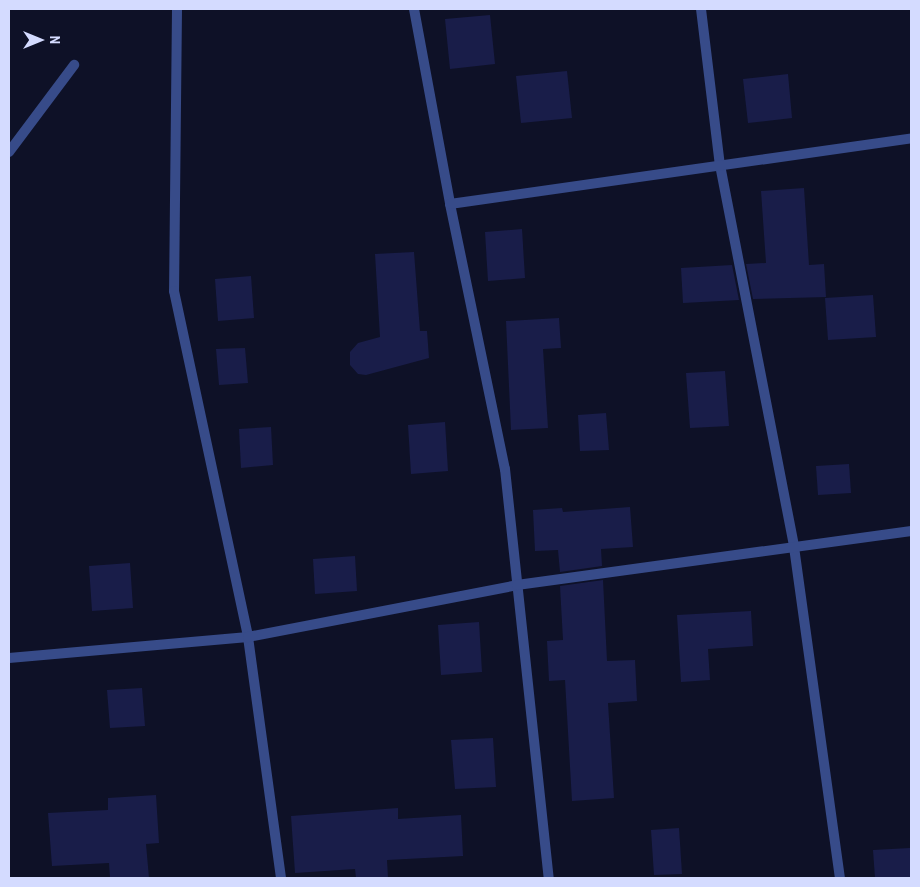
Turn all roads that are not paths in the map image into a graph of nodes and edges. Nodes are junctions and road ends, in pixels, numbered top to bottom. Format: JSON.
{"nodes":[{"id":1,"x":177,"y":9,"type":"edge"},
{"id":2,"x":414,"y":9,"type":"edge"},
{"id":3,"x":701,"y":9,"type":"edge"},
{"id":4,"x":74,"y":65,"type":"dead end"},
{"id":5,"x":911,"y":138,"type":"edge"},
{"id":6,"x":9,"y":152,"type":"edge"},
{"id":7,"x":720,"y":165,"type":"junction"},
{"id":8,"x":450,"y":204,"type":"junction"},
{"id":9,"x":911,"y":531,"type":"edge"},
{"id":10,"x":794,"y":547,"type":"junction"},
{"id":11,"x":517,"y":585,"type":"junction"},
{"id":12,"x":248,"y":637,"type":"junction"},
{"id":13,"x":9,"y":658,"type":"edge"},
{"id":14,"x":281,"y":878,"type":"edge"},
{"id":15,"x":549,"y":878,"type":"edge"},
{"id":16,"x":840,"y":878,"type":"edge"}],
"edges":[{"from":1,"to":12,"type":"street"},
{"from":2,"to":8,"type":"street"},
{"from":3,"to":7,"type":"street"},
{"from":4,"to":6,"type":"street"},
{"from":5,"to":7,"type":"street"},
{"from":7,"to":8,"type":"street"},
{"from":7,"to":10,"type":"street"},
{"from":8,"to":11,"type":"street"},
{"from":9,"to":10,"type":"street"},
{"from":10,"to":11,"type":"street"},
{"from":10,"to":16,"type":"street"},
{"from":11,"to":12,"type":"street"},
{"from":11,"to":15,"type":"street"},
{"from":12,"to":13,"type":"street"},
{"from":12,"to":14,"type":"street"}]}
